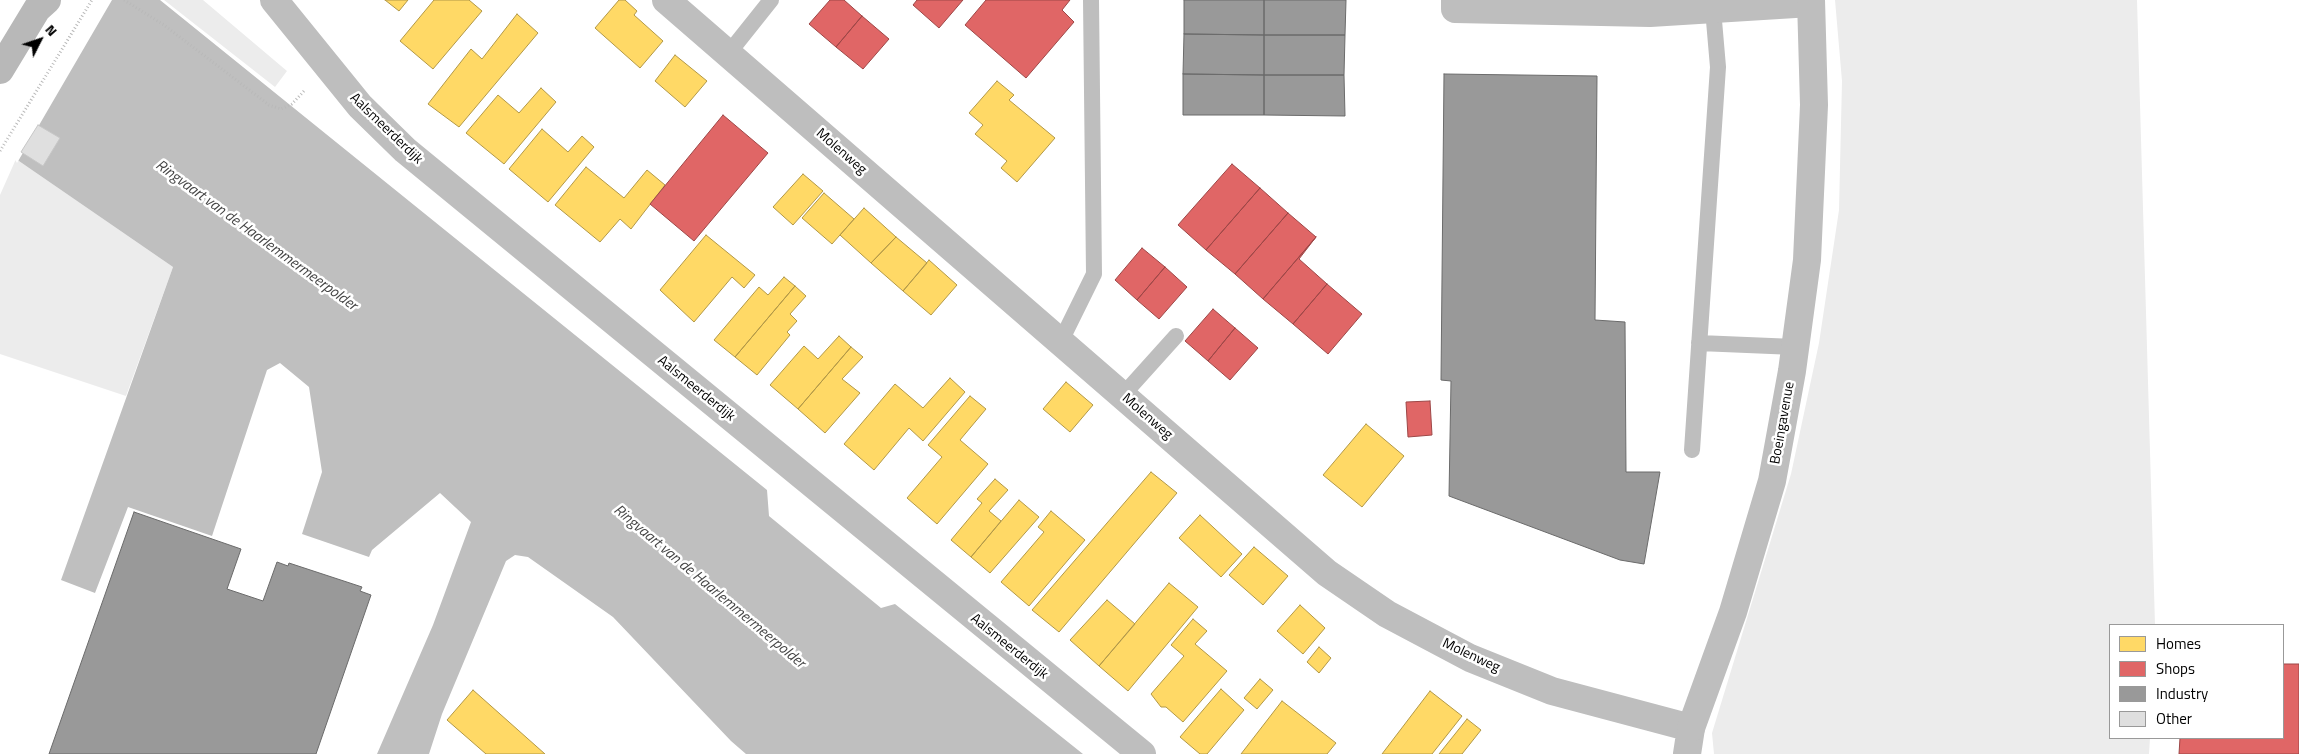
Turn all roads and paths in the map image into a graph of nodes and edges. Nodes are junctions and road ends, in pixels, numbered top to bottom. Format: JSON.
{"nodes":[{"id":1,"x":92,"y":0,"type":"edge"},
{"id":2,"x":124,"y":0,"type":"edge"},
{"id":3,"x":274,"y":0,"type":"edge"},
{"id":4,"x":666,"y":0,"type":"edge"},
{"id":5,"x":771,"y":0,"type":"edge"},
{"id":6,"x":1091,"y":0,"type":"edge"},
{"id":7,"x":1455,"y":0,"type":"edge"},
{"id":8,"x":1811,"y":2,"type":"edge"},
{"id":9,"x":41,"y":3,"type":"edge"},
{"id":10,"x":1713,"y":9,"type":"junction"},
{"id":11,"x":728,"y":54,"type":"junction"},
{"id":12,"x":0,"y":70,"type":"edge"},
{"id":13,"x":300,"y":96,"type":"dead end"},
{"id":14,"x":0,"y":151,"type":"edge"},
{"id":15,"x":1176,"y":336,"type":"dead end"},
{"id":16,"x":1060,"y":342,"type":"junction"},
{"id":17,"x":1699,"y":343,"type":"junction"},
{"id":18,"x":1795,"y":347,"type":"junction"},
{"id":19,"x":1122,"y":396,"type":"junction"},
{"id":20,"x":1692,"y":450,"type":"dead end"},
{"id":21,"x":1689,"y":741,"type":"edge"},
{"id":22,"x":1142,"y":754,"type":"edge"}],
"edges":[{"from":1,"to":14,"type":"path"},
{"from":2,"to":13,"type":"path"},
{"from":3,"to":22,"type":"street","name":"Aalsmeerderdijk"},
{"from":4,"to":11,"type":"street","name":"Molenweg"},
{"from":5,"to":11,"type":"lane"},
{"from":6,"to":16,"type":"lane"},
{"from":7,"to":10,"type":"street"},
{"from":8,"to":10,"type":"street"},
{"from":8,"to":18,"type":"street","name":"Boeingavenue"},
{"from":9,"to":12,"type":"main road"},
{"from":10,"to":17,"type":"lane"},
{"from":11,"to":16,"type":"street","name":"Molenweg"},
{"from":15,"to":19,"type":"lane"},
{"from":16,"to":19,"type":"street","name":"Molenweg"},
{"from":17,"to":18,"type":"lane"},
{"from":17,"to":20,"type":"lane"},
{"from":18,"to":21,"type":"street","name":"Boeingavenue"},
{"from":19,"to":21,"type":"street","name":"Molenweg"}]}
